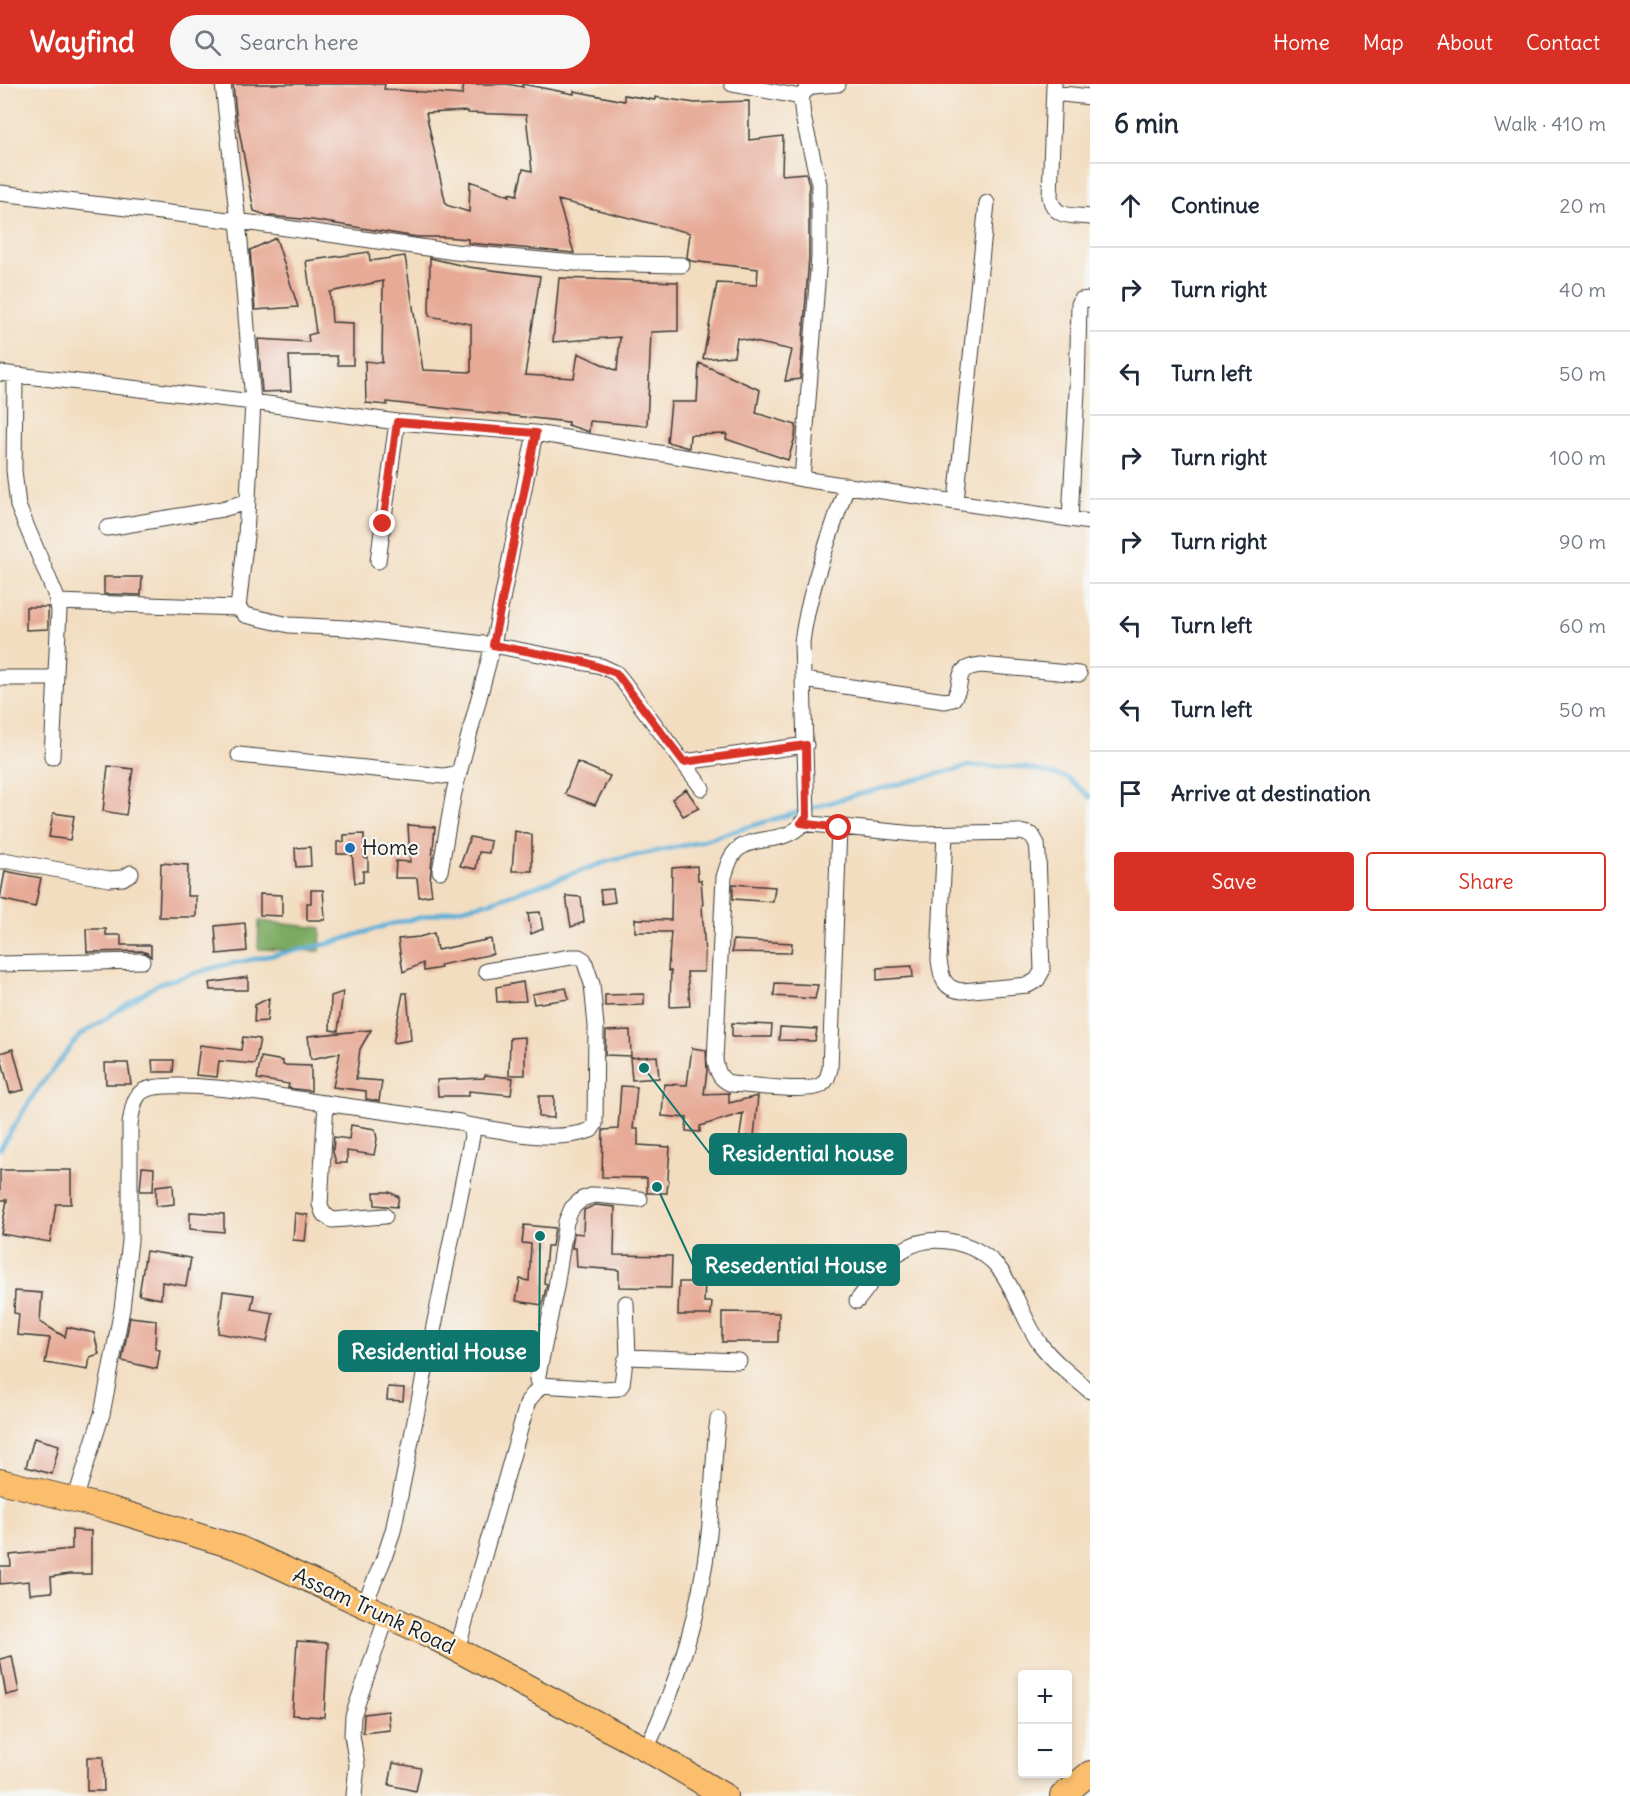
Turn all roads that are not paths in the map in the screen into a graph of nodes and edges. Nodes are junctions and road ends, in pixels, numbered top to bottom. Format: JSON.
{"nodes":[{"id":1,"x":223,"y":84,"type":"edge"},
{"id":2,"x":732,"y":84,"type":"edge"},
{"id":3,"x":838,"y":84,"type":"edge"},
{"id":4,"x":1054,"y":88,"type":"edge"},
{"id":5,"x":801,"y":97,"type":"junction"},
{"id":6,"x":1090,"y":97,"type":"edge"},
{"id":7,"x":0,"y":193,"type":"edge"},
{"id":8,"x":987,"y":203,"type":"dead end"},
{"id":9,"x":1090,"y":217,"type":"edge"},
{"id":10,"x":237,"y":220,"type":"junction"},
{"id":11,"x":682,"y":265,"type":"dead end"},
{"id":12,"x":1090,"y":299,"type":"edge"},
{"id":13,"x":7,"y":374,"type":"edge"},
{"id":14,"x":253,"y":402,"type":"junction"},
{"id":15,"x":397,"y":422,"type":"junction"},
{"id":16,"x":536,"y":433,"type":"junction"},
{"id":17,"x":802,"y":479,"type":"junction"},
{"id":18,"x":847,"y":485,"type":"junction"},
{"id":19,"x":956,"y":501,"type":"junction"},
{"id":20,"x":247,"y":502,"type":"junction"},
{"id":21,"x":1070,"y":519,"type":"junction"},
{"id":22,"x":1090,"y":522,"type":"edge"},
{"id":23,"x":107,"y":528,"type":"dead end"},
{"id":24,"x":378,"y":561,"type":"dead end"},
{"id":25,"x":57,"y":602,"type":"junction"},
{"id":26,"x":238,"y":608,"type":"junction"},
{"id":27,"x":493,"y":645,"type":"junction"},
{"id":28,"x":1079,"y":674,"type":"dead end"},
{"id":29,"x":0,"y":678,"type":"edge"},
{"id":30,"x":56,"y":678,"type":"junction"},
{"id":31,"x":804,"y":680,"type":"junction"},
{"id":32,"x":806,"y":745,"type":"junction"},
{"id":33,"x":239,"y":755,"type":"dead end"},
{"id":34,"x":52,"y":757,"type":"dead end"},
{"id":35,"x":684,"y":762,"type":"junction"},
{"id":36,"x":459,"y":773,"type":"junction"},
{"id":37,"x":702,"y":788,"type":"dead end"},
{"id":38,"x":804,"y":820,"type":"junction"},
{"id":39,"x":839,"y":828,"type":"junction"},
{"id":40,"x":945,"y":834,"type":"junction"},
{"id":41,"x":0,"y":861,"type":"edge"},
{"id":42,"x":440,"y":871,"type":"dead end"},
{"id":43,"x":131,"y":873,"type":"dead end"},
{"id":44,"x":142,"y":961,"type":"dead end"},
{"id":45,"x":0,"y":964,"type":"edge"},
{"id":46,"x":486,"y":972,"type":"dead end"},
{"id":47,"x":326,"y":1103,"type":"junction"},
{"id":48,"x":467,"y":1125,"type":"junction"},
{"id":49,"x":640,"y":1199,"type":"dead end"},
{"id":50,"x":385,"y":1216,"type":"dead end"},
{"id":51,"x":857,"y":1301,"type":"dead end"},
{"id":52,"x":627,"y":1303,"type":"dead end"},
{"id":53,"x":628,"y":1358,"type":"junction"},
{"id":54,"x":739,"y":1361,"type":"dead end"},
{"id":55,"x":541,"y":1385,"type":"junction"},
{"id":56,"x":1090,"y":1391,"type":"edge"},
{"id":57,"x":718,"y":1419,"type":"dead end"},
{"id":58,"x":0,"y":1481,"type":"edge"},
{"id":59,"x":75,"y":1500,"type":"junction"},
{"id":60,"x":363,"y":1605,"type":"junction"},
{"id":61,"x":387,"y":1616,"type":"junction"},
{"id":62,"x":458,"y":1650,"type":"junction"},
{"id":63,"x":646,"y":1749,"type":"junction"},
{"id":64,"x":1090,"y":1773,"type":"edge"},
{"id":65,"x":354,"y":1796,"type":"edge"},
{"id":66,"x":725,"y":1796,"type":"edge"},
{"id":67,"x":1062,"y":1796,"type":"edge"}],
"edges":[{"from":1,"to":10,"type":"street"},
{"from":2,"to":5,"type":"street"},
{"from":3,"to":5,"type":"street"},
{"from":4,"to":6,"type":"street"},
{"from":4,"to":9,"type":"street"},
{"from":5,"to":17,"type":"street"},
{"from":7,"to":10,"type":"street"},
{"from":8,"to":19,"type":"street"},
{"from":10,"to":11,"type":"street"},
{"from":10,"to":14,"type":"street"},
{"from":12,"to":21,"type":"street"},
{"from":13,"to":14,"type":"street"},
{"from":13,"to":25,"type":"street"},
{"from":14,"to":15,"type":"street"},
{"from":14,"to":20,"type":"street"},
{"from":15,"to":16,"type":"street"},
{"from":15,"to":24,"type":"street"},
{"from":16,"to":17,"type":"street"},
{"from":16,"to":27,"type":"street"},
{"from":17,"to":18,"type":"street"},
{"from":18,"to":19,"type":"street"},
{"from":18,"to":31,"type":"street"},
{"from":19,"to":21,"type":"street"},
{"from":20,"to":23,"type":"street"},
{"from":20,"to":26,"type":"street"},
{"from":21,"to":22,"type":"street"},
{"from":25,"to":26,"type":"street"},
{"from":25,"to":30,"type":"street"},
{"from":26,"to":27,"type":"street"},
{"from":27,"to":35,"type":"street"},
{"from":27,"to":36,"type":"street"},
{"from":28,"to":31,"type":"street"},
{"from":29,"to":30,"type":"street"},
{"from":30,"to":34,"type":"street"},
{"from":31,"to":32,"type":"street"},
{"from":32,"to":35,"type":"street"},
{"from":32,"to":38,"type":"street"},
{"from":33,"to":36,"type":"street"},
{"from":35,"to":37,"type":"street"},
{"from":36,"to":42,"type":"street"},
{"from":38,"to":39,"type":"street"},
{"from":38,"to":39,"type":"street"},
{"from":39,"to":40,"type":"street"},
{"from":40,"to":40,"type":"street"},
{"from":41,"to":43,"type":"street"},
{"from":44,"to":45,"type":"street"},
{"from":46,"to":48,"type":"street"},
{"from":47,"to":48,"type":"street"},
{"from":47,"to":50,"type":"street"},
{"from":47,"to":59,"type":"street"},
{"from":48,"to":60,"type":"street"},
{"from":49,"to":55,"type":"street"},
{"from":51,"to":56,"type":"street"},
{"from":52,"to":53,"type":"street"},
{"from":53,"to":54,"type":"street"},
{"from":53,"to":55,"type":"street"},
{"from":55,"to":62,"type":"street"},
{"from":57,"to":63,"type":"street"},
{"from":58,"to":59,"type":"main road","name":"Assam Trunk Road"},
{"from":59,"to":60,"type":"main road","name":"Assam Trunk Road"},
{"from":60,"to":61,"type":"main road","name":"Assam Trunk Road"},
{"from":61,"to":62,"type":"main road","name":"Assam Trunk Road"},
{"from":61,"to":65,"type":"street"},
{"from":62,"to":63,"type":"main road","name":"Assam Trunk Road"},
{"from":63,"to":66,"type":"main road","name":"Assam Trunk Road"},
{"from":64,"to":67,"type":"main road"}]}
